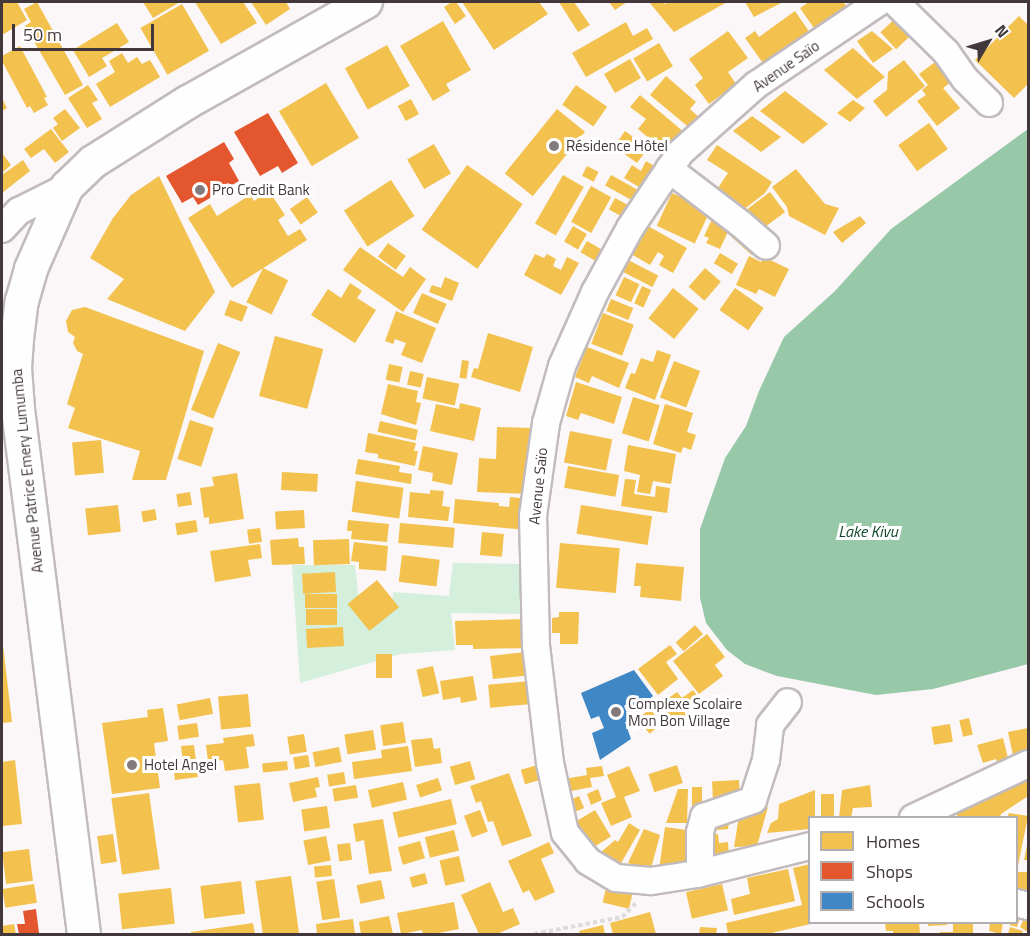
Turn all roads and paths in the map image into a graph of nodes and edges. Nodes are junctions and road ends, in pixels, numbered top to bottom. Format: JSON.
{"nodes":[{"id":1,"x":366,"y":2,"type":"edge"},
{"id":2,"x":879,"y":2,"type":"edge"},
{"id":3,"x":895,"y":2,"type":"edge"},
{"id":4,"x":989,"y":103,"type":"dead end"},
{"id":5,"x":669,"y":169,"type":"junction"},
{"id":6,"x":67,"y":188,"type":"junction"},
{"id":7,"x":2,"y":229,"type":"edge"},
{"id":8,"x":766,"y":246,"type":"dead end"},
{"id":9,"x":8,"y":367,"type":"edge"},
{"id":10,"x":788,"y":702,"type":"dead end"},
{"id":11,"x":1029,"y":764,"type":"edge"},
{"id":12,"x":917,"y":816,"type":"edge"},
{"id":13,"x":808,"y":846,"type":"edge"},
{"id":14,"x":700,"y":873,"type":"junction"},
{"id":15,"x":651,"y":881,"type":"junction"},
{"id":16,"x":84,"y":934,"type":"edge"},
{"id":17,"x":534,"y":934,"type":"edge"}],
"edges":[{"from":1,"to":6,"type":"main road","name":"Avenue Patrice Emery Lumumba"},
{"from":2,"to":5,"type":"street","name":"Avenue Saïo"},
{"from":3,"to":4,"type":"street"},
{"from":5,"to":8,"type":"street"},
{"from":5,"to":15,"type":"street","name":"Avenue Saïo"},
{"from":6,"to":7,"type":"street"},
{"from":6,"to":9,"type":"main road","name":"Avenue Patrice Emery Lumumba"},
{"from":9,"to":16,"type":"main road","name":"Avenue Patrice Emery Lumumba"},
{"from":10,"to":14,"type":"street"},
{"from":11,"to":12,"type":"street"},
{"from":13,"to":14,"type":"street","name":"Avenue Saïo"},
{"from":14,"to":15,"type":"street","name":"Avenue Saïo"},
{"from":15,"to":17,"type":"path"}]}
